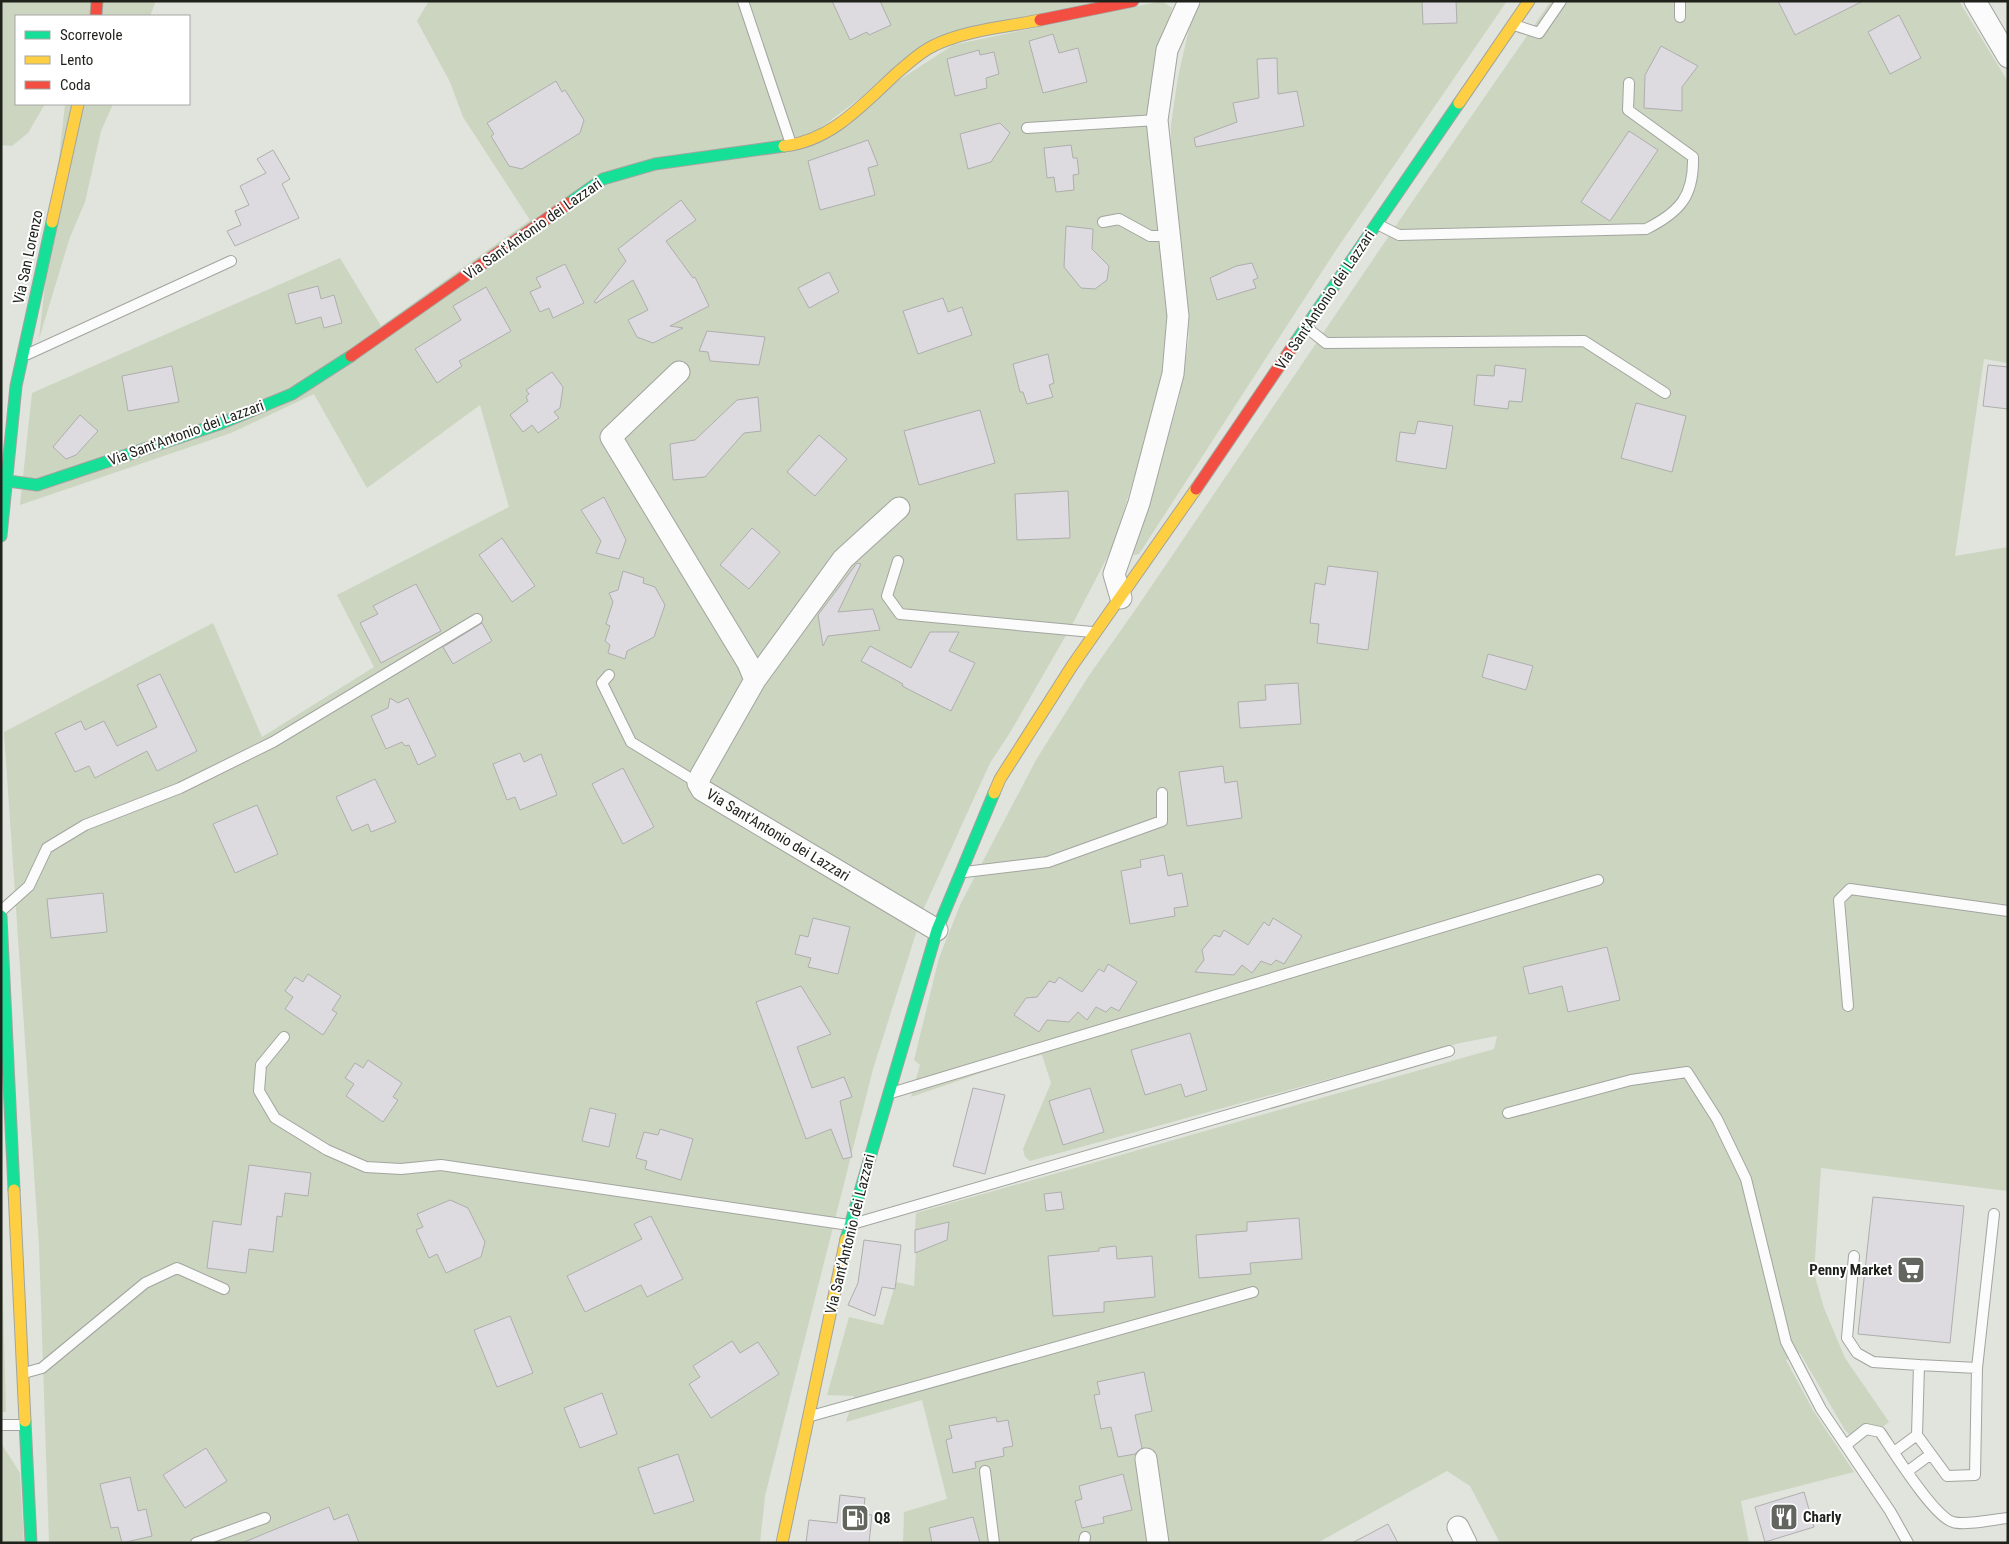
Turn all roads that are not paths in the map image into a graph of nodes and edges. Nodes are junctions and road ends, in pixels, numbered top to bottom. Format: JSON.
{"nodes":[{"id":1,"x":97,"y":1,"type":"edge"},
{"id":2,"x":743,"y":1,"type":"edge"},
{"id":3,"x":1133,"y":1,"type":"edge"},
{"id":4,"x":1189,"y":1,"type":"edge"},
{"id":5,"x":1529,"y":1,"type":"edge"},
{"id":6,"x":1562,"y":1,"type":"edge"},
{"id":7,"x":1680,"y":1,"type":"edge"},
{"id":8,"x":1975,"y":1,"type":"edge"},
{"id":9,"x":96,"y":15,"type":"edge"},
{"id":10,"x":1680,"y":18,"type":"dead end"},
{"id":11,"x":1513,"y":24,"type":"junction"},
{"id":12,"x":2008,"y":57,"type":"edge"},
{"id":13,"x":1629,"y":83,"type":"dead end"},
{"id":14,"x":78,"y":105,"type":"edge"},
{"id":15,"x":1157,"y":120,"type":"junction"},
{"id":16,"x":1027,"y":128,"type":"dead end"},
{"id":17,"x":791,"y":145,"type":"junction"},
{"id":18,"x":1103,"y":222,"type":"dead end"},
{"id":19,"x":1376,"y":224,"type":"junction"},
{"id":20,"x":1169,"y":236,"type":"junction"},
{"id":21,"x":231,"y":261,"type":"dead end"},
{"id":22,"x":1306,"y":327,"type":"junction"},
{"id":23,"x":22,"y":356,"type":"junction"},
{"id":24,"x":679,"y":372,"type":"dead end"},
{"id":25,"x":1664,"y":393,"type":"dead end"},
{"id":26,"x":4,"y":481,"type":"edge"},
{"id":27,"x":900,"y":508,"type":"dead end"},
{"id":28,"x":1,"y":536,"type":"edge"},
{"id":29,"x":898,"y":561,"type":"dead end"},
{"id":30,"x":1121,"y":598,"type":"junction"},
{"id":31,"x":477,"y":619,"type":"dead end"},
{"id":32,"x":1095,"y":632,"type":"junction"},
{"id":33,"x":609,"y":675,"type":"dead end"},
{"id":34,"x":755,"y":680,"type":"junction"},
{"id":35,"x":698,"y":783,"type":"junction"},
{"id":36,"x":1162,"y":793,"type":"dead end"},
{"id":37,"x":962,"y":872,"type":"junction"},
{"id":38,"x":1598,"y":880,"type":"dead end"},
{"id":39,"x":1,"y":911,"type":"edge"},
{"id":40,"x":2008,"y":911,"type":"edge"},
{"id":41,"x":1,"y":916,"type":"edge"},
{"id":42,"x":937,"y":930,"type":"junction"},
{"id":43,"x":1848,"y":1006,"type":"dead end"},
{"id":44,"x":284,"y":1037,"type":"dead end"},
{"id":45,"x":1449,"y":1052,"type":"dead end"},
{"id":46,"x":887,"y":1094,"type":"junction"},
{"id":47,"x":1508,"y":1113,"type":"dead end"},
{"id":48,"x":1994,"y":1214,"type":"dead end"},
{"id":49,"x":849,"y":1225,"type":"junction"},
{"id":50,"x":1854,"y":1256,"type":"dead end"},
{"id":51,"x":224,"y":1289,"type":"dead end"},
{"id":52,"x":1253,"y":1292,"type":"dead end"},
{"id":53,"x":1919,"y":1365,"type":"junction"},
{"id":54,"x":1977,"y":1368,"type":"junction"},
{"id":55,"x":23,"y":1373,"type":"junction"},
{"id":56,"x":808,"y":1417,"type":"junction"},
{"id":57,"x":1,"y":1425,"type":"edge"},
{"id":58,"x":26,"y":1425,"type":"junction"},
{"id":59,"x":1917,"y":1435,"type":"junction"},
{"id":60,"x":1846,"y":1445,"type":"junction"},
{"id":61,"x":1894,"y":1452,"type":"junction"},
{"id":62,"x":1931,"y":1454,"type":"junction"},
{"id":63,"x":1146,"y":1459,"type":"dead end"},
{"id":64,"x":985,"y":1471,"type":"dead end"},
{"id":65,"x":1908,"y":1471,"type":"junction"},
{"id":66,"x":264,"y":1518,"type":"dead end"},
{"id":67,"x":2008,"y":1518,"type":"edge"},
{"id":68,"x":31,"y":1543,"type":"edge"},
{"id":69,"x":196,"y":1543,"type":"edge"},
{"id":70,"x":782,"y":1543,"type":"edge"},
{"id":71,"x":994,"y":1543,"type":"edge"},
{"id":72,"x":1158,"y":1543,"type":"edge"},
{"id":73,"x":1908,"y":1543,"type":"edge"}],
"edges":[{"from":1,"to":9,"type":"street"},
{"from":2,"to":17,"type":"lane"},
{"from":3,"to":17,"type":"street","name":"Via Sant'Antonio dei Lazzari"},
{"from":4,"to":15,"type":"street"},
{"from":5,"to":11,"type":"street","name":"Via Sant'Antonio dei Lazzari"},
{"from":6,"to":11,"type":"lane"},
{"from":7,"to":10,"type":"lane"},
{"from":8,"to":12,"type":"street"},
{"from":11,"to":19,"type":"street","name":"Via Sant'Antonio dei Lazzari"},
{"from":13,"to":19,"type":"lane"},
{"from":14,"to":23,"type":"street","name":"Via San Lorenzo"},
{"from":15,"to":16,"type":"lane"},
{"from":15,"to":20,"type":"street"},
{"from":17,"to":26,"type":"street","name":"Via Sant'Antonio dei Lazzari"},
{"from":18,"to":20,"type":"lane"},
{"from":19,"to":22,"type":"street","name":"Via Sant'Antonio dei Lazzari"},
{"from":20,"to":30,"type":"street"},
{"from":21,"to":23,"type":"lane"},
{"from":22,"to":25,"type":"lane"},
{"from":22,"to":30,"type":"street","name":"Via Sant'Antonio dei Lazzari"},
{"from":23,"to":26,"type":"street","name":"Via San Lorenzo"},
{"from":24,"to":34,"type":"street"},
{"from":26,"to":28,"type":"street","name":"Via San Lorenzo"},
{"from":27,"to":34,"type":"street","name":"Via Sant'Antonio dei Lazzari"},
{"from":29,"to":32,"type":"lane"},
{"from":30,"to":32,"type":"street","name":"Via Sant'Antonio dei Lazzari"},
{"from":31,"to":39,"type":"lane"},
{"from":32,"to":37,"type":"street","name":"Via Sant'Antonio dei Lazzari"},
{"from":33,"to":35,"type":"lane"},
{"from":34,"to":35,"type":"street","name":"Via Sant'Antonio dei Lazzari"},
{"from":35,"to":42,"type":"street","name":"Via Sant'Antonio dei Lazzari"},
{"from":36,"to":37,"type":"lane"},
{"from":37,"to":42,"type":"street","name":"Via Sant'Antonio dei Lazzari"},
{"from":38,"to":46,"type":"lane"},
{"from":40,"to":43,"type":"lane"},
{"from":41,"to":55,"type":"street"},
{"from":42,"to":46,"type":"street","name":"Via Sant'Antonio dei Lazzari"},
{"from":44,"to":49,"type":"lane"},
{"from":45,"to":49,"type":"lane"},
{"from":46,"to":49,"type":"street","name":"Via Sant'Antonio dei Lazzari"},
{"from":47,"to":60,"type":"lane"},
{"from":48,"to":54,"type":"lane"},
{"from":49,"to":56,"type":"street","name":"Via Sant'Antonio dei Lazzari"},
{"from":50,"to":53,"type":"lane"},
{"from":51,"to":55,"type":"lane"},
{"from":52,"to":56,"type":"lane"},
{"from":53,"to":54,"type":"lane"},
{"from":53,"to":59,"type":"lane"},
{"from":54,"to":62,"type":"lane"},
{"from":55,"to":58,"type":"street"},
{"from":56,"to":70,"type":"street","name":"Via Sant'Antonio dei Lazzari"},
{"from":57,"to":58,"type":"lane"},
{"from":58,"to":68,"type":"street"},
{"from":59,"to":61,"type":"lane"},
{"from":59,"to":62,"type":"lane"},
{"from":60,"to":61,"type":"lane"},
{"from":60,"to":73,"type":"lane"},
{"from":61,"to":65,"type":"lane"},
{"from":62,"to":65,"type":"lane"},
{"from":63,"to":72,"type":"street"},
{"from":64,"to":71,"type":"lane"},
{"from":65,"to":67,"type":"lane"},
{"from":66,"to":69,"type":"lane"}]}
